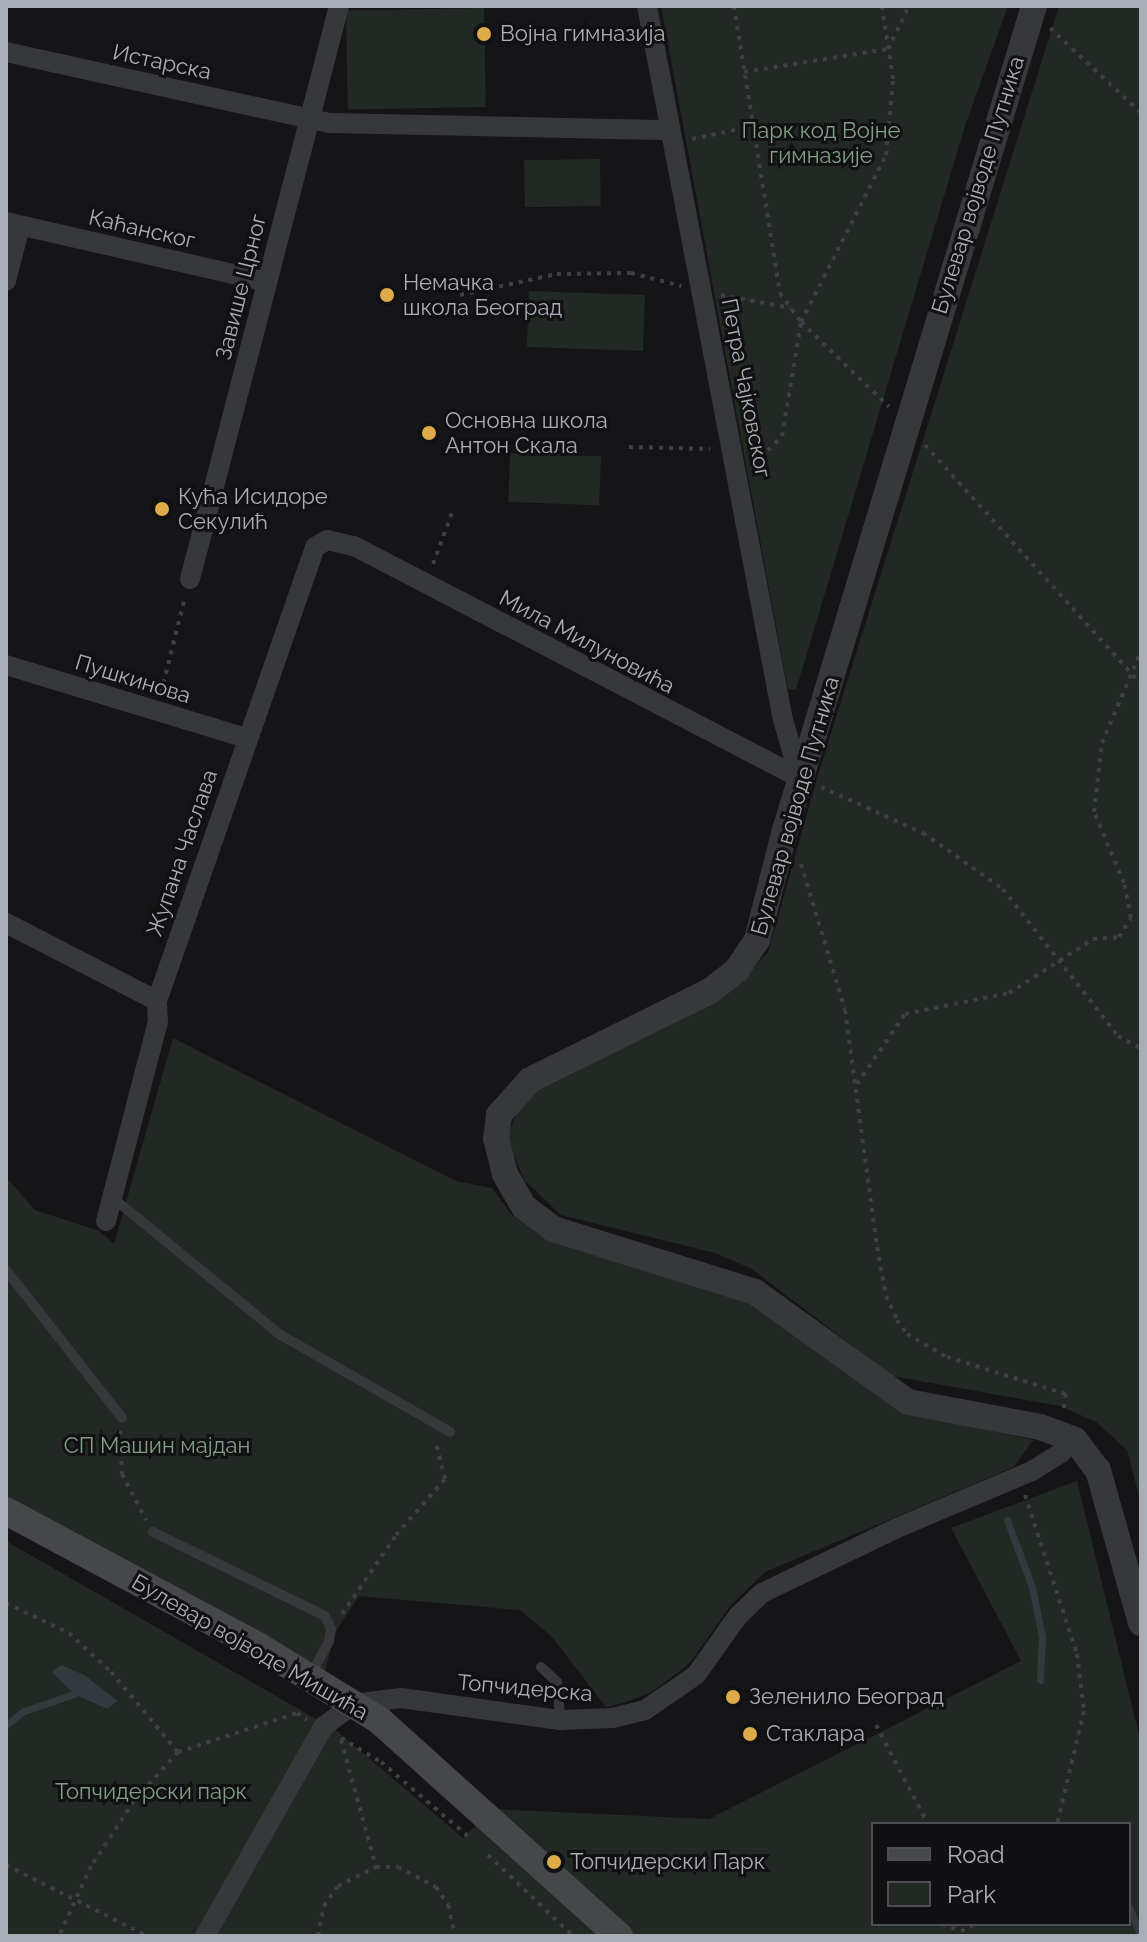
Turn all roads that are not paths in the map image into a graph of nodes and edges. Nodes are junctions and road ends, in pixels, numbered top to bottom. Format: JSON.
{"nodes":[{"id":1,"x":339,"y":6,"type":"edge"},
{"id":2,"x":647,"y":6,"type":"edge"},
{"id":3,"x":1033,"y":9,"type":"edge"},
{"id":4,"x":6,"y":52,"type":"edge"},
{"id":5,"x":308,"y":118,"type":"junction"},
{"id":6,"x":671,"y":137,"type":"junction"},
{"id":7,"x":13,"y":224,"type":"edge"},
{"id":8,"x":6,"y":281,"type":"edge"},
{"id":9,"x":267,"y":282,"type":"junction"},
{"id":10,"x":354,"y":546,"type":"joint"},
{"id":11,"x":190,"y":579,"type":"road end"},
{"id":12,"x":6,"y":665,"type":"edge"},
{"id":13,"x":246,"y":738,"type":"junction"},
{"id":14,"x":800,"y":778,"type":"junction"},
{"id":15,"x":6,"y":923,"type":"edge"},
{"id":16,"x":157,"y":1001,"type":"junction"},
{"id":17,"x":113,"y":1198,"type":"junction"},
{"id":18,"x":106,"y":1221,"type":"dead end"},
{"id":19,"x":6,"y":1270,"type":"edge"},
{"id":20,"x":122,"y":1418,"type":"road end"},
{"id":21,"x":1067,"y":1429,"type":"junction"},
{"id":22,"x":450,"y":1432,"type":"dead end"},
{"id":23,"x":6,"y":1511,"type":"edge"},
{"id":24,"x":153,"y":1532,"type":"road end"},
{"id":25,"x":1141,"y":1623,"type":"edge"},
{"id":26,"x":541,"y":1667,"type":"dead end"},
{"id":27,"x":310,"y":1676,"type":"junction"},
{"id":28,"x":354,"y":1704,"type":"junction"},
{"id":29,"x":560,"y":1720,"type":"junction"},
{"id":30,"x":205,"y":1936,"type":"edge"},
{"id":31,"x":619,"y":1936,"type":"edge"}],
"edges":[{"from":1,"to":5,"type":"street","name":"Завише Црног"},
{"from":2,"to":6,"type":"street","name":"Петра Чајковског"},
{"from":3,"to":14,"type":"street","name":"Булевар војводе Путника"},
{"from":4,"to":5,"type":"street","name":"Истарска"},
{"from":5,"to":6,"type":"street","name":"Истарска"},
{"from":5,"to":9,"type":"street","name":"Завише Црног"},
{"from":6,"to":14,"type":"street","name":"Петра Чајковског"},
{"from":7,"to":8,"type":"street"},
{"from":7,"to":9,"type":"street","name":"Каћанског"},
{"from":9,"to":11,"type":"street","name":"Завише Црног"},
{"from":10,"to":13,"type":"street","name":"Жупана Часлава"},
{"from":10,"to":14,"type":"street","name":"Мила Милуновића"},
{"from":12,"to":13,"type":"street","name":"Пушкинова"},
{"from":13,"to":16,"type":"street","name":"Жупана Часлава"},
{"from":14,"to":21,"type":"street","name":"Булевар војводе Путника"},
{"from":15,"to":16,"type":"street"},
{"from":16,"to":17,"type":"street","name":"Жупана Часлава"},
{"from":17,"to":18,"type":"street","name":"Жупана Часлава"},
{"from":17,"to":22,"type":"lane"},
{"from":19,"to":20,"type":"lane"},
{"from":21,"to":25,"type":"street"},
{"from":21,"to":29,"type":"street","name":"Топчидерска"},
{"from":23,"to":27,"type":"main road","name":"Булевар војводе Мишића"},
{"from":24,"to":27,"type":"lane"},
{"from":26,"to":29,"type":"lane"},
{"from":27,"to":28,"type":"main road","name":"Булевар војводе Мишића"},
{"from":28,"to":29,"type":"street","name":"Топчидерска"},
{"from":28,"to":30,"type":"street"},
{"from":28,"to":31,"type":"main road","name":"Булевар војводе Мишића"}]}
